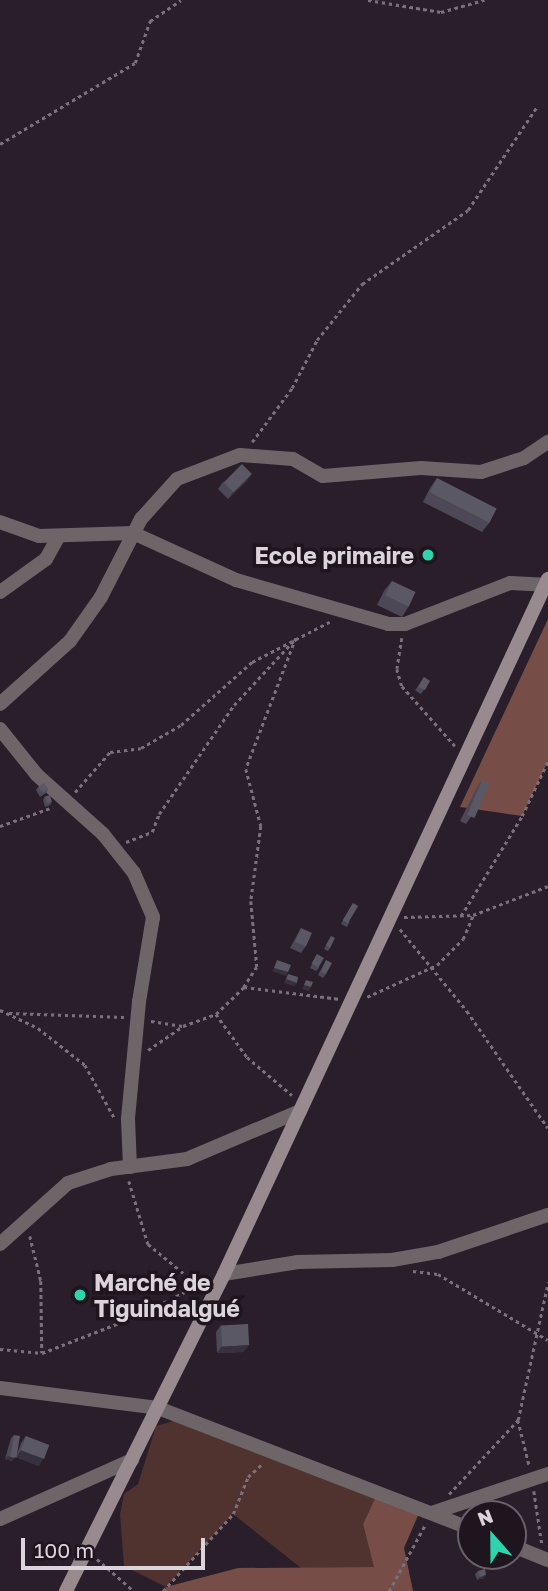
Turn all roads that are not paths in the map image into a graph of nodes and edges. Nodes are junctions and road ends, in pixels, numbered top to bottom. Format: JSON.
{"nodes":[{"id":1,"x":548,"y":442,"type":"edge"},
{"id":2,"x":0,"y":522,"type":"edge"},
{"id":3,"x":133,"y":533,"type":"junction"},
{"id":4,"x":58,"y":537,"type":"junction"},
{"id":5,"x":546,"y":582,"type":"edge"},
{"id":6,"x":0,"y":592,"type":"edge"},
{"id":7,"x":0,"y":704,"type":"edge"},
{"id":8,"x":0,"y":729,"type":"edge"},
{"id":9,"x":302,"y":1107,"type":"junction"},
{"id":10,"x":130,"y":1167,"type":"junction"},
{"id":11,"x":548,"y":1215,"type":"edge"},
{"id":12,"x":0,"y":1244,"type":"edge"},
{"id":13,"x":224,"y":1274,"type":"junction"},
{"id":14,"x":0,"y":1388,"type":"edge"},
{"id":15,"x":158,"y":1408,"type":"junction"},
{"id":16,"x":132,"y":1460,"type":"junction"},
{"id":17,"x":548,"y":1474,"type":"edge"},
{"id":18,"x":432,"y":1513,"type":"junction"},
{"id":19,"x":0,"y":1519,"type":"edge"},
{"id":20,"x":457,"y":1523,"type":"edge"},
{"id":21,"x":527,"y":1552,"type":"edge"},
{"id":22,"x":548,"y":1560,"type":"edge"},
{"id":23,"x":66,"y":1591,"type":"edge"}],
"edges":[{"from":1,"to":3,"type":"street"},
{"from":2,"to":4,"type":"street"},
{"from":3,"to":4,"type":"street"},
{"from":3,"to":5,"type":"street"},
{"from":3,"to":7,"type":"street"},
{"from":4,"to":6,"type":"street"},
{"from":5,"to":9,"type":"street"},
{"from":8,"to":10,"type":"street"},
{"from":9,"to":10,"type":"street"},
{"from":9,"to":13,"type":"street"},
{"from":10,"to":12,"type":"street"},
{"from":11,"to":13,"type":"street"},
{"from":13,"to":15,"type":"street"},
{"from":14,"to":15,"type":"street"},
{"from":15,"to":16,"type":"street"},
{"from":15,"to":18,"type":"street"},
{"from":16,"to":19,"type":"street"},
{"from":16,"to":23,"type":"street"},
{"from":17,"to":18,"type":"street"},
{"from":18,"to":20,"type":"street"},
{"from":21,"to":22,"type":"street"}]}
